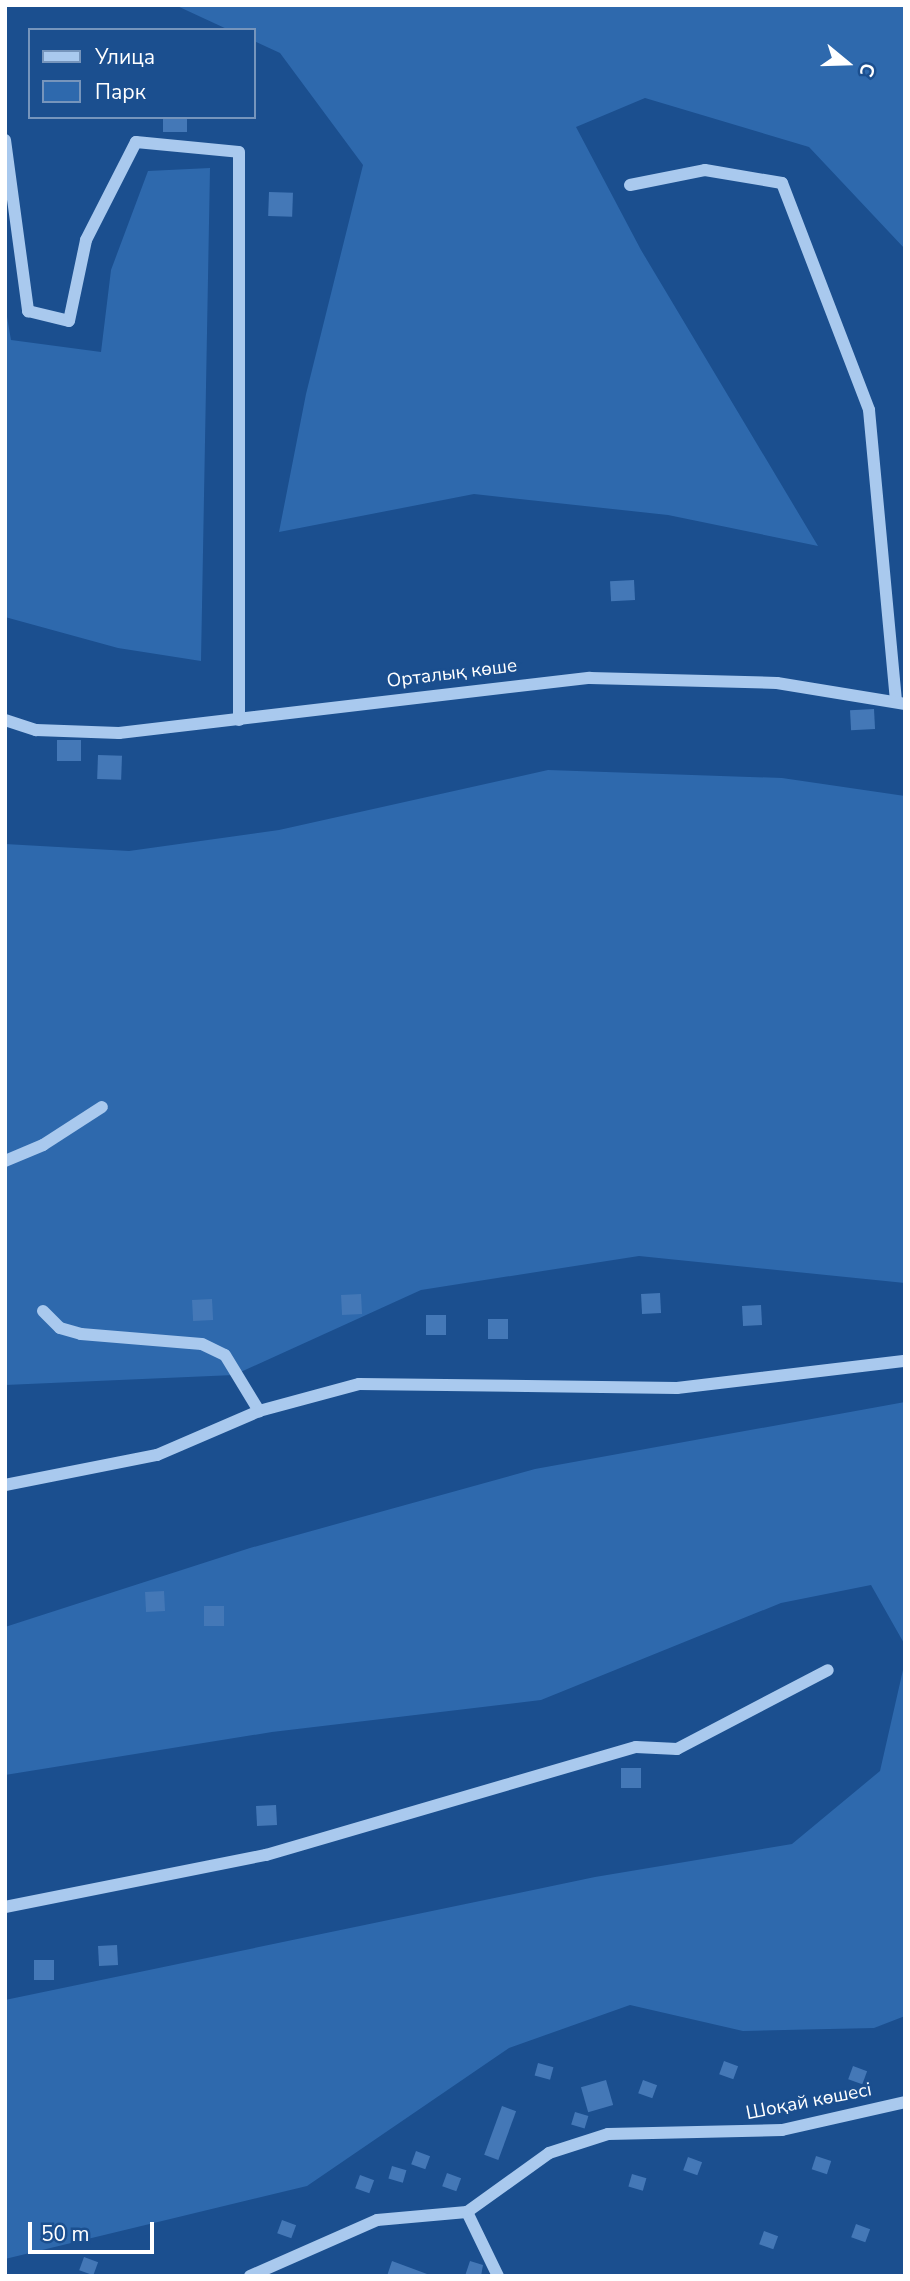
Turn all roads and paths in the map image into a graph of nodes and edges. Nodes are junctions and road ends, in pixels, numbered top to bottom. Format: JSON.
{"nodes":[{"id":1,"x":5,"y":140,"type":"edge"},
{"id":2,"x":630,"y":185,"type":"dead end"},
{"id":3,"x":900,"y":702,"type":"edge"},
{"id":4,"x":5,"y":720,"type":"edge"},
{"id":5,"x":239,"y":720,"type":"junction"},
{"id":6,"x":102,"y":1107,"type":"dead end"},
{"id":7,"x":5,"y":1161,"type":"edge"},
{"id":8,"x":43,"y":1311,"type":"dead end"},
{"id":9,"x":905,"y":1361,"type":"edge"},
{"id":10,"x":259,"y":1410,"type":"junction"},
{"id":11,"x":5,"y":1485,"type":"edge"},
{"id":12,"x":828,"y":1670,"type":"dead end"},
{"id":13,"x":5,"y":1907,"type":"edge"},
{"id":14,"x":905,"y":2102,"type":"edge"},
{"id":15,"x":467,"y":2212,"type":"junction"},
{"id":16,"x":250,"y":2276,"type":"edge"},
{"id":17,"x":498,"y":2276,"type":"edge"}],
"edges":[{"from":1,"to":5,"type":"street"},
{"from":2,"to":3,"type":"street"},
{"from":3,"to":5,"type":"street","name":"Орталық көше"},
{"from":4,"to":5,"type":"street","name":"Орталық көше"},
{"from":6,"to":7,"type":"street"},
{"from":8,"to":10,"type":"street"},
{"from":9,"to":10,"type":"street"},
{"from":10,"to":11,"type":"street"},
{"from":12,"to":13,"type":"street"},
{"from":14,"to":15,"type":"street","name":"Шоқай көшесі"},
{"from":15,"to":16,"type":"street"},
{"from":15,"to":17,"type":"street"}]}
